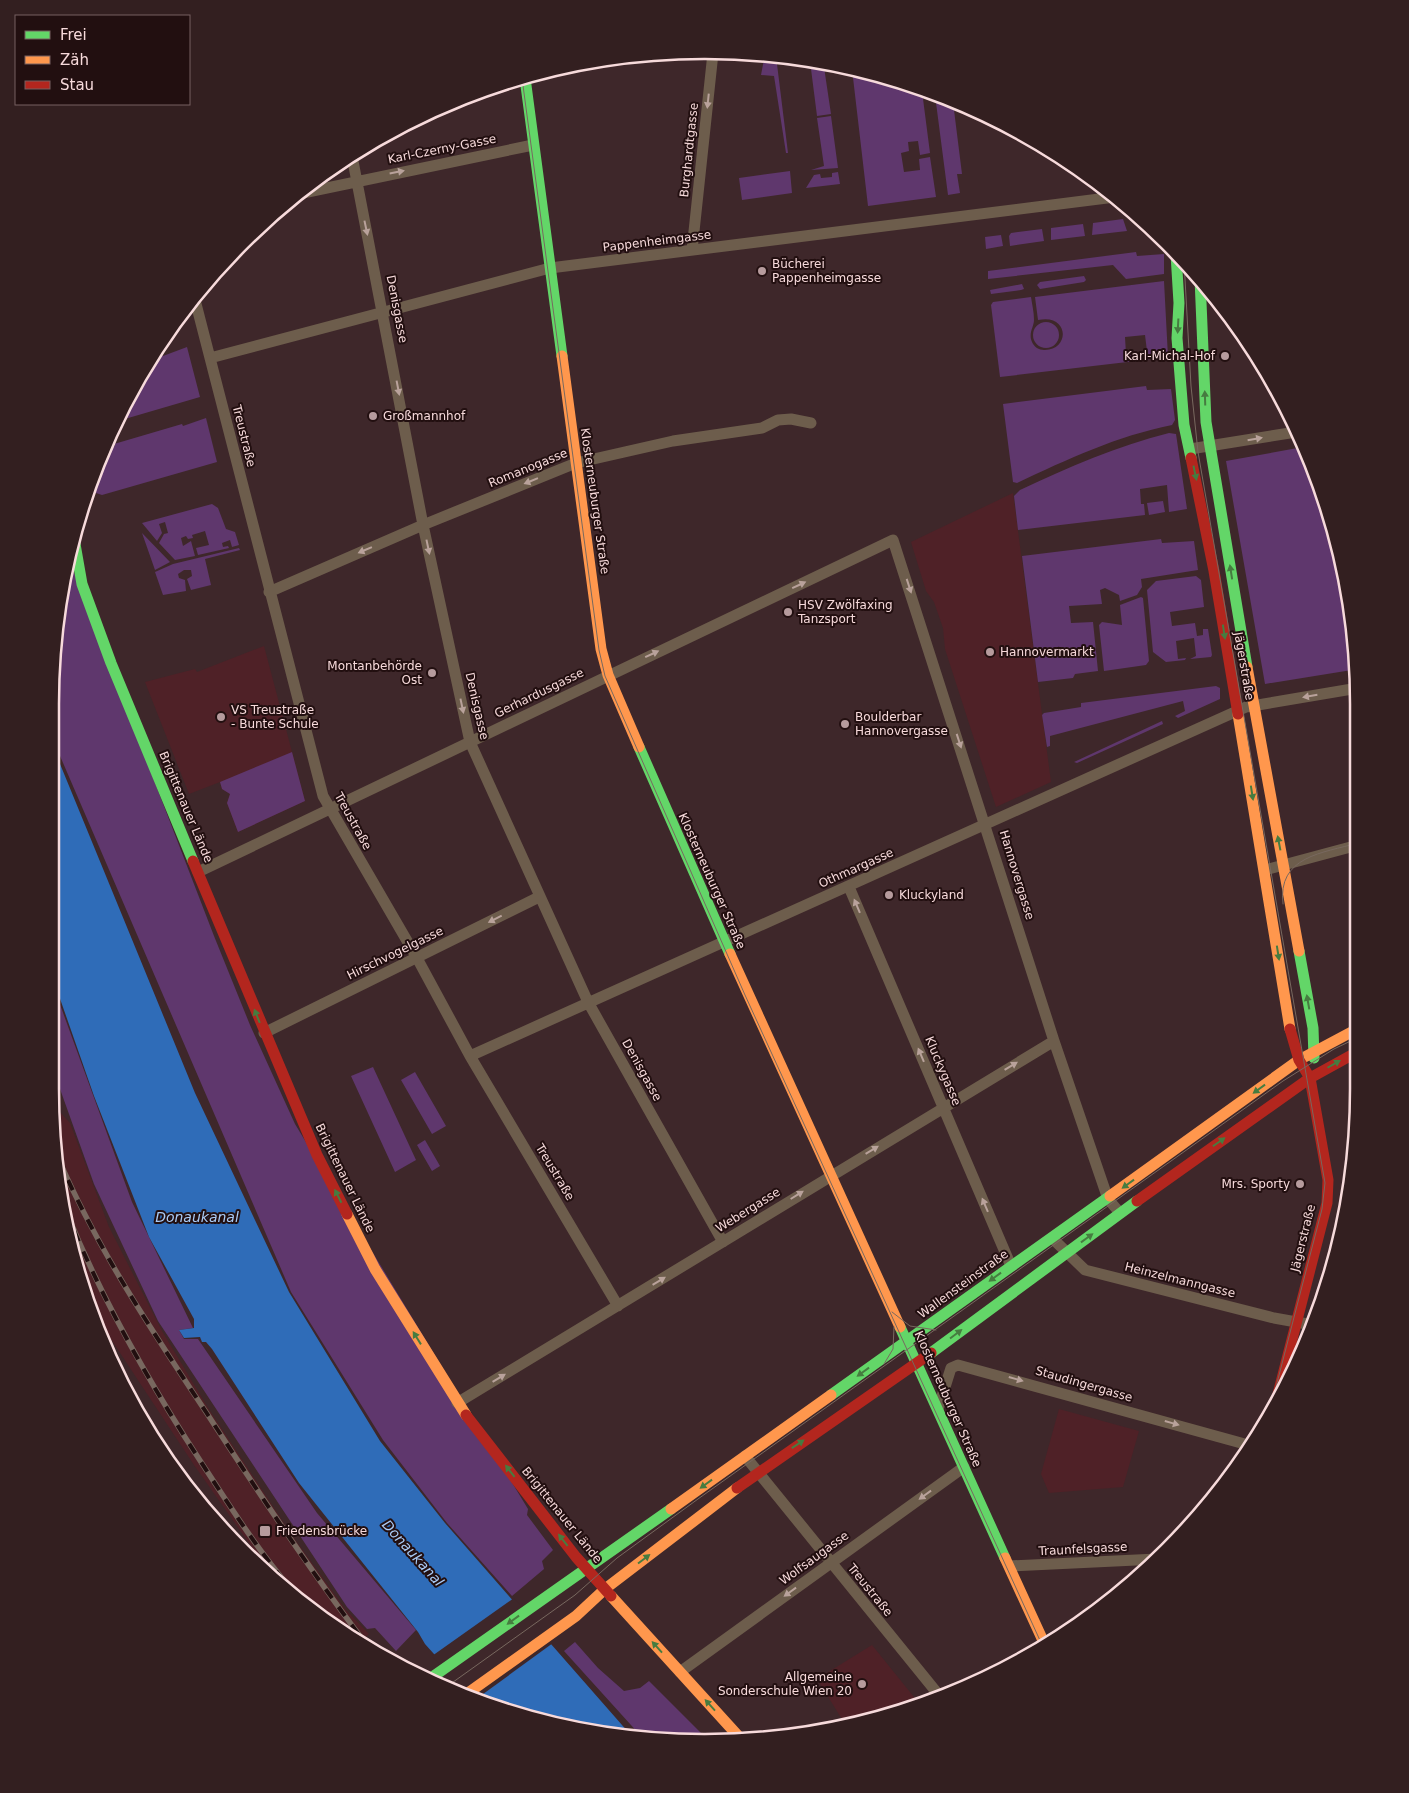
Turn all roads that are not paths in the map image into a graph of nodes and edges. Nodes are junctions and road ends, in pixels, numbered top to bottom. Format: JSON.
{"nodes":[{"id":1,"x":712,"y":59,"type":"edge"},
{"id":2,"x":526,"y":84,"type":"edge"},
{"id":3,"x":533,"y":145,"type":"junction"},
{"id":4,"x":353,"y":163,"type":"edge"},
{"id":5,"x":356,"y":181,"type":"junction"},
{"id":6,"x":313,"y":191,"type":"edge"},
{"id":7,"x":1105,"y":198,"type":"edge"},
{"id":8,"x":692,"y":250,"type":"junction"},
{"id":9,"x":1176,"y":264,"type":"edge"},
{"id":10,"x":550,"y":268,"type":"junction"},
{"id":11,"x":1201,"y":292,"type":"edge"},
{"id":12,"x":196,"y":306,"type":"edge"},
{"id":13,"x":384,"y":312,"type":"junction"},
{"id":14,"x":210,"y":358,"type":"junction"},
{"id":15,"x":811,"y":423,"type":"dead end"},
{"id":16,"x":1290,"y":433,"type":"edge"},
{"id":17,"x":1210,"y":446,"type":"junction"},
{"id":18,"x":1190,"y":448,"type":"junction"},
{"id":19,"x":576,"y":463,"type":"junction"},
{"id":20,"x":423,"y":525,"type":"junction"},
{"id":21,"x":894,"y":540,"type":"joint"},
{"id":22,"x":77,"y":554,"type":"edge"},
{"id":23,"x":269,"y":592,"type":"junction"},
{"id":24,"x":608,"y":675,"type":"junction"},
{"id":25,"x":1350,"y":689,"type":"edge"},
{"id":26,"x":1254,"y":706,"type":"junction"},
{"id":27,"x":1238,"y":711,"type":"junction"},
{"id":28,"x":470,"y":742,"type":"junction"},
{"id":29,"x":330,"y":808,"type":"junction"},
{"id":30,"x":986,"y":825,"type":"junction"},
{"id":31,"x":1350,"y":847,"type":"edge"},
{"id":32,"x":1283,"y":864,"type":"junction"},
{"id":33,"x":1265,"y":870,"type":"junction"},
{"id":34,"x":198,"y":872,"type":"junction"},
{"id":35,"x":848,"y":887,"type":"junction"},
{"id":36,"x":539,"y":896,"type":"junction"},
{"id":37,"x":725,"y":943,"type":"junction"},
{"id":38,"x":417,"y":958,"type":"junction"},
{"id":39,"x":588,"y":1002,"type":"junction"},
{"id":40,"x":264,"y":1033,"type":"junction"},
{"id":41,"x":1350,"y":1033,"type":"edge"},
{"id":42,"x":1054,"y":1041,"type":"junction"},
{"id":43,"x":1314,"y":1051,"type":"junction"},
{"id":44,"x":470,"y":1056,"type":"junction"},
{"id":45,"x":1350,"y":1056,"type":"edge"},
{"id":46,"x":1299,"y":1060,"type":"junction"},
{"id":47,"x":1310,"y":1078,"type":"junction"},
{"id":48,"x":944,"y":1107,"type":"junction"},
{"id":49,"x":830,"y":1175,"type":"junction"},
{"id":50,"x":1108,"y":1199,"type":"junction"},
{"id":51,"x":1120,"y":1213,"type":"junction"},
{"id":52,"x":1052,"y":1238,"type":"junction"},
{"id":53,"x":723,"y":1242,"type":"junction"},
{"id":54,"x":1066,"y":1253,"type":"junction"},
{"id":55,"x":1011,"y":1266,"type":"junction"},
{"id":56,"x":618,"y":1306,"type":"junction"},
{"id":57,"x":1296,"y":1322,"type":"junction"},
{"id":58,"x":1306,"y":1324,"type":"edge"},
{"id":59,"x":907,"y":1340,"type":"junction"},
{"id":60,"x":917,"y":1363,"type":"junction"},
{"id":61,"x":1282,"y":1377,"type":"edge"},
{"id":62,"x":457,"y":1403,"type":"junction"},
{"id":63,"x":938,"y":1409,"type":"junction"},
{"id":64,"x":1243,"y":1444,"type":"edge"},
{"id":65,"x":746,"y":1456,"type":"junction"},
{"id":66,"x":964,"y":1467,"type":"junction"},
{"id":67,"x":758,"y":1472,"type":"junction"},
{"id":68,"x":1145,"y":1560,"type":"edge"},
{"id":69,"x":830,"y":1563,"type":"junction"},
{"id":70,"x":1009,"y":1566,"type":"junction"},
{"id":71,"x":587,"y":1569,"type":"junction"},
{"id":72,"x":605,"y":1588,"type":"junction"},
{"id":73,"x":1042,"y":1638,"type":"edge"},
{"id":74,"x":680,"y":1672,"type":"junction"},
{"id":75,"x":435,"y":1675,"type":"edge"},
{"id":76,"x":472,"y":1690,"type":"edge"},
{"id":77,"x":936,"y":1691,"type":"edge"},
{"id":78,"x":736,"y":1733,"type":"edge"}],
"edges":[{"from":1,"to":8,"type":"street","name":"Burghardtgasse","one_way":true},
{"from":2,"to":3,"type":"main road","name":"Klosterneuburger Straße"},
{"from":5,"to":3,"type":"street","name":"Karl-Czerny-Gasse","one_way":true},
{"from":3,"to":10,"type":"main road","name":"Klosterneuburger Straße"},
{"from":4,"to":5,"type":"street","name":"Denisgasse"},
{"from":5,"to":6,"type":"street","name":"Karl-Czerny-Gasse"},
{"from":5,"to":13,"type":"street","name":"Denisgasse","one_way":true},
{"from":7,"to":8,"type":"street","name":"Pappenheimgasse"},
{"from":8,"to":10,"type":"street","name":"Pappenheimgasse"},
{"from":9,"to":18,"type":"main road","name":"Jägerstraße","one_way":true},
{"from":10,"to":13,"type":"street","name":"Pappenheimgasse"},
{"from":10,"to":19,"type":"main road","name":"Klosterneuburger Straße"},
{"from":17,"to":11,"type":"main road","name":"Jägerstraße","one_way":true},
{"from":12,"to":14,"type":"street","name":"Treustraße"},
{"from":13,"to":14,"type":"street","name":"Pappenheimgasse"},
{"from":13,"to":20,"type":"street","name":"Denisgasse","one_way":true},
{"from":14,"to":23,"type":"street","name":"Treustraße"},
{"from":15,"to":19,"type":"street","name":"Romanogasse"},
{"from":17,"to":16,"type":"street","one_way":true},
{"from":17,"to":18,"type":"street"},
{"from":26,"to":17,"type":"main road","name":"Jägerstraße","one_way":true},
{"from":18,"to":27,"type":"main road","name":"Jägerstraße","one_way":true},
{"from":19,"to":20,"type":"street","name":"Romanogasse","one_way":true},
{"from":19,"to":24,"type":"main road","name":"Klosterneuburger Straße"},
{"from":20,"to":23,"type":"street","name":"Romanogasse","one_way":true},
{"from":20,"to":28,"type":"street","name":"Denisgasse","one_way":true},
{"from":24,"to":21,"type":"street","name":"Gerhardusgasse","one_way":true},
{"from":21,"to":30,"type":"street","name":"Hannovergasse","one_way":true},
{"from":22,"to":34,"type":"main road","name":"Brigittenauer Lände"},
{"from":23,"to":29,"type":"street","name":"Treustraße"},
{"from":24,"to":28,"type":"street","name":"Gerhardusgasse"},
{"from":24,"to":37,"type":"main road","name":"Klosterneuburger Straße"},
{"from":25,"to":26,"type":"street","name":"Othmargasse","one_way":true},
{"from":26,"to":27,"type":"street","name":"Othmargasse"},
{"from":32,"to":26,"type":"main road","name":"Jägerstraße","one_way":true},
{"from":27,"to":30,"type":"street","name":"Othmargasse"},
{"from":27,"to":33,"type":"main road","name":"Jägerstraße","one_way":true},
{"from":28,"to":29,"type":"street","name":"Gerhardusgasse"},
{"from":28,"to":36,"type":"street","name":"Denisgasse"},
{"from":29,"to":34,"type":"street","name":"Gerhardusgasse"},
{"from":29,"to":38,"type":"street","name":"Treustraße"},
{"from":30,"to":35,"type":"street","name":"Othmargasse"},
{"from":30,"to":42,"type":"street","name":"Hannovergasse"},
{"from":31,"to":32,"type":"street"},
{"from":32,"to":33,"type":"street"},
{"from":43,"to":32,"type":"main road","name":"Jägerstraße","one_way":true},
{"from":33,"to":46,"type":"main road","name":"Jägerstraße","one_way":true},
{"from":40,"to":34,"type":"main road","name":"Brigittenauer Lände","one_way":true},
{"from":35,"to":37,"type":"street","name":"Othmargasse"},
{"from":48,"to":35,"type":"street","name":"Kluckygasse","one_way":true},
{"from":36,"to":38,"type":"street","name":"Hirschvogelgasse","one_way":true},
{"from":36,"to":39,"type":"street","name":"Denisgasse"},
{"from":37,"to":39,"type":"street","name":"Othmargasse"},
{"from":37,"to":49,"type":"main road","name":"Klosterneuburger Straße"},
{"from":38,"to":40,"type":"street","name":"Hirschvogelgasse"},
{"from":38,"to":44,"type":"street","name":"Treustraße"},
{"from":39,"to":44,"type":"street","name":"Othmargasse"},
{"from":39,"to":53,"type":"street","name":"Denisgasse"},
{"from":62,"to":40,"type":"main road","name":"Brigittenauer Lände","one_way":true},
{"from":41,"to":43,"type":"main road","name":"Wallensteinstraße"},
{"from":48,"to":42,"type":"street","name":"Webergasse","one_way":true},
{"from":42,"to":50,"type":"street","name":"Hannovergasse"},
{"from":43,"to":46,"type":"main road","name":"Wallensteinstraße"},
{"from":43,"to":47,"type":"main road","name":"Jägerstraße"},
{"from":44,"to":56,"type":"street","name":"Treustraße"},
{"from":47,"to":45,"type":"main road","one_way":true},
{"from":46,"to":47,"type":"main road","name":"Jägerstraße"},
{"from":46,"to":50,"type":"main road","name":"Wallensteinstraße","one_way":true},
{"from":51,"to":47,"type":"main road","one_way":true},
{"from":47,"to":57,"type":"main road","name":"Jägerstraße"},
{"from":49,"to":48,"type":"street","name":"Webergasse","one_way":true},
{"from":55,"to":48,"type":"street","name":"Kluckygasse","one_way":true},
{"from":53,"to":49,"type":"street","name":"Webergasse","one_way":true},
{"from":49,"to":59,"type":"main road","name":"Klosterneuburger Straße"},
{"from":50,"to":51,"type":"street","name":"Hannovergasse"},
{"from":50,"to":52,"type":"main road","name":"Wallensteinstraße"},
{"from":54,"to":51,"type":"main road","one_way":true},
{"from":52,"to":54,"type":"street","name":"Heinzelmanngasse"},
{"from":52,"to":55,"type":"main road","name":"Wallensteinstraße"},
{"from":56,"to":53,"type":"street","name":"Webergasse","one_way":true},
{"from":54,"to":57,"type":"street","name":"Heinzelmanngasse"},
{"from":60,"to":54,"type":"main road","one_way":true},
{"from":55,"to":59,"type":"main road","name":"Wallensteinstraße","one_way":true},
{"from":62,"to":56,"type":"street","name":"Webergasse","one_way":true},
{"from":57,"to":58,"type":"street","name":"Heinzelmanngasse"},
{"from":57,"to":61,"type":"main road","name":"Jägerstraße"},
{"from":59,"to":60,"type":"main road","name":"Klosterneuburger Straße"},
{"from":59,"to":65,"type":"main road","name":"Wallensteinstraße","one_way":true},
{"from":60,"to":63,"type":"main road","name":"Klosterneuburger Straße"},
{"from":67,"to":60,"type":"main road","one_way":true},
{"from":71,"to":62,"type":"main road","name":"Brigittenauer Lände","one_way":true},
{"from":63,"to":64,"type":"street","name":"Staudingergasse","one_way":true},
{"from":63,"to":66,"type":"main road","name":"Klosterneuburger Straße"},
{"from":65,"to":67,"type":"street","name":"Treustraße"},
{"from":65,"to":71,"type":"main road","name":"Wallensteinstraße","one_way":true},
{"from":66,"to":69,"type":"street","name":"Wolfsaugasse","one_way":true},
{"from":66,"to":70,"type":"main road","name":"Klosterneuburger Straße"},
{"from":67,"to":69,"type":"street","name":"Treustraße"},
{"from":72,"to":67,"type":"main road","one_way":true},
{"from":68,"to":70,"type":"street","name":"Traunfelsgasse"},
{"from":69,"to":74,"type":"street","name":"Wolfsaugasse","one_way":true},
{"from":69,"to":77,"type":"street","name":"Treustraße"},
{"from":70,"to":73,"type":"main road","name":"Klosterneuburger Straße"},
{"from":71,"to":72,"type":"main road","name":"Brigittenauer Lände"},
{"from":71,"to":75,"type":"main road","one_way":true},
{"from":74,"to":72,"type":"main road","name":"Brigittenauer Lände","one_way":true},
{"from":72,"to":76,"type":"main road"},
{"from":78,"to":74,"type":"main road","name":"Brigittenauer Lände","one_way":true}]}
